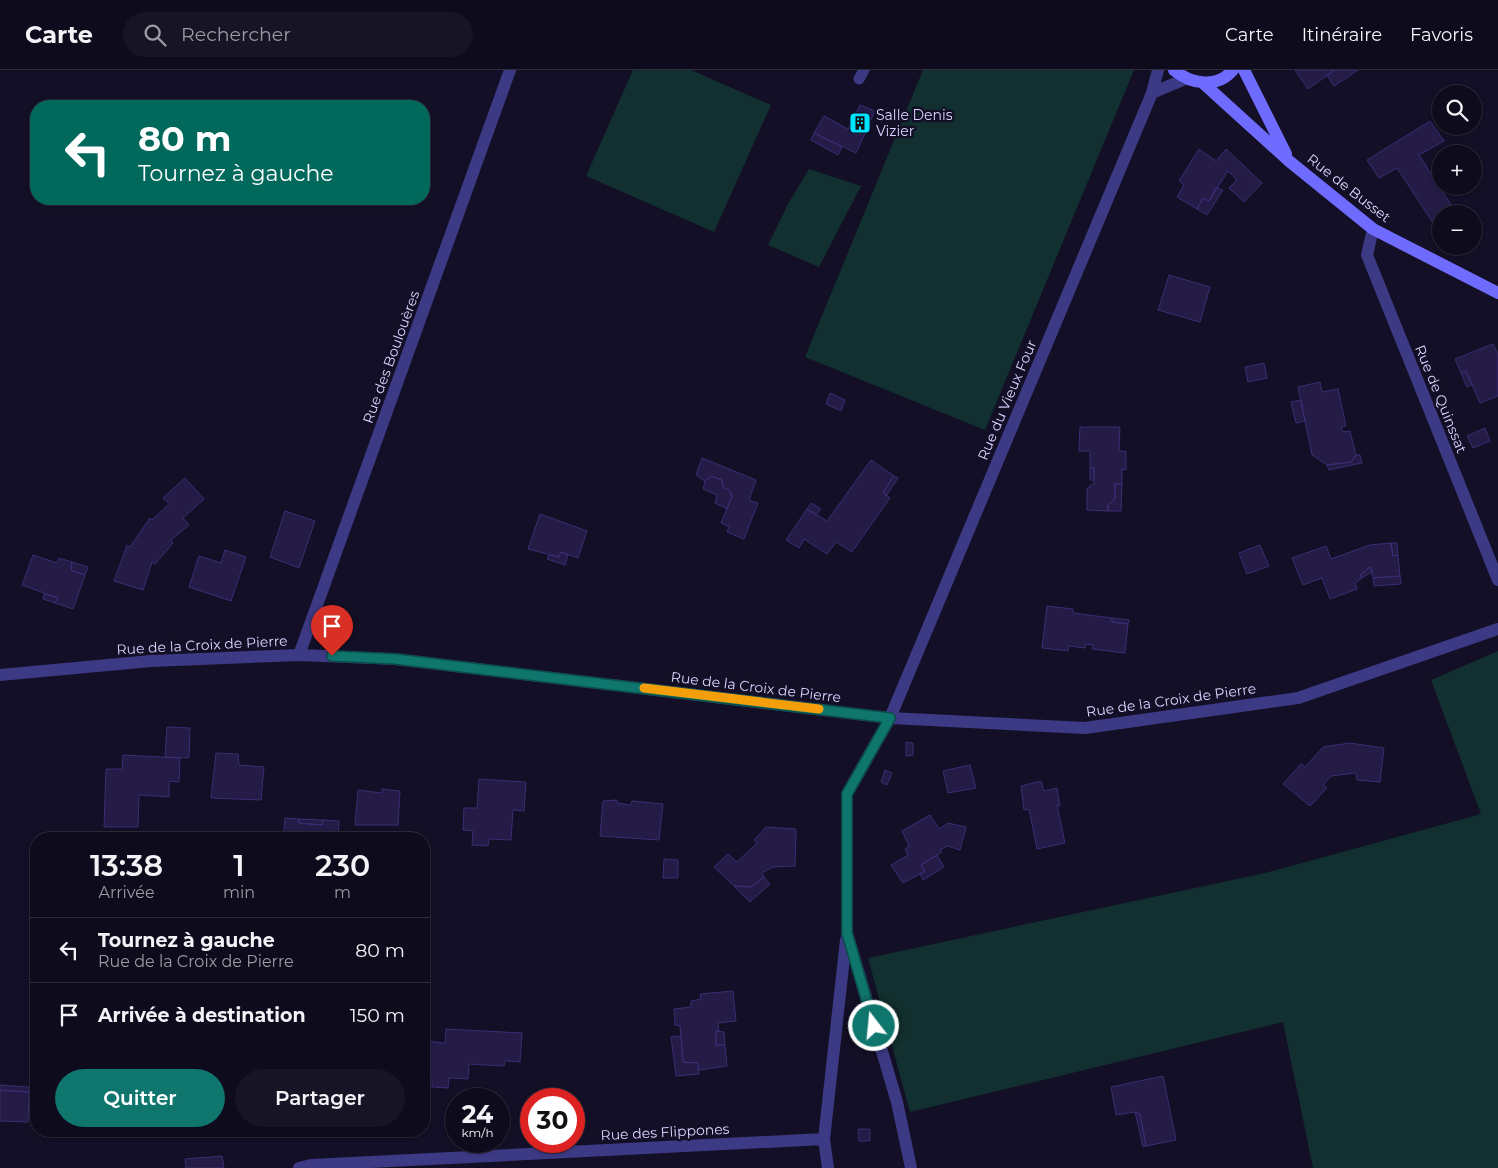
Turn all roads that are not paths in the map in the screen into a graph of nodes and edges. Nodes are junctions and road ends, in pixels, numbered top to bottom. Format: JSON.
{"nodes":[{"id":1,"x":510,"y":70,"type":"edge"},
{"id":2,"x":1158,"y":70,"type":"edge"},
{"id":3,"x":1174,"y":70,"type":"edge"},
{"id":4,"x":1234,"y":70,"type":"edge"},
{"id":5,"x":1244,"y":70,"type":"edge"},
{"id":6,"x":1185,"y":79,"type":"junction"},
{"id":7,"x":1203,"y":83,"type":"junction"},
{"id":8,"x":1152,"y":93,"type":"junction"},
{"id":9,"x":1289,"y":160,"type":"junction"},
{"id":10,"x":1373,"y":229,"type":"junction"},
{"id":11,"x":1498,"y":293,"type":"edge"},
{"id":12,"x":1498,"y":580,"type":"edge"},
{"id":13,"x":1498,"y":629,"type":"edge"},
{"id":14,"x":299,"y":655,"type":"junction"},
{"id":15,"x":0,"y":676,"type":"edge"},
{"id":16,"x":890,"y":718,"type":"junction"},
{"id":17,"x":847,"y":933,"type":"junction"},
{"id":18,"x":824,"y":1139,"type":"junction"},
{"id":19,"x":298,"y":1168,"type":"edge"},
{"id":20,"x":828,"y":1168,"type":"edge"},
{"id":21,"x":911,"y":1168,"type":"edge"}],
"edges":[{"from":1,"to":14,"type":"street","name":"Rue des Boulouères"},
{"from":2,"to":8,"type":"street","name":"Rue du Vieux Four"},
{"from":3,"to":6,"type":"street"},
{"from":4,"to":7,"type":"street"},
{"from":5,"to":9,"type":"street","name":"Rue de Busset"},
{"from":6,"to":7,"type":"street"},
{"from":6,"to":8,"type":"street"},
{"from":7,"to":9,"type":"street","name":"Rue de Busset"},
{"from":8,"to":16,"type":"street","name":"Rue du Vieux Four"},
{"from":9,"to":10,"type":"street","name":"Rue de Busset"},
{"from":10,"to":11,"type":"street","name":"Rue de Busset"},
{"from":10,"to":12,"type":"street","name":"Rue de Quinssat"},
{"from":13,"to":16,"type":"street","name":"Rue de la Croix de Pierre"},
{"from":14,"to":15,"type":"street","name":"Rue de la Croix de Pierre"},
{"from":14,"to":16,"type":"street","name":"Rue de la Croix de Pierre"},
{"from":16,"to":17,"type":"street","name":"Rue du Vieux Four"},
{"from":17,"to":18,"type":"street"},
{"from":17,"to":21,"type":"street"},
{"from":18,"to":19,"type":"street","name":"Rue des Flippones"},
{"from":18,"to":20,"type":"street"}]}
